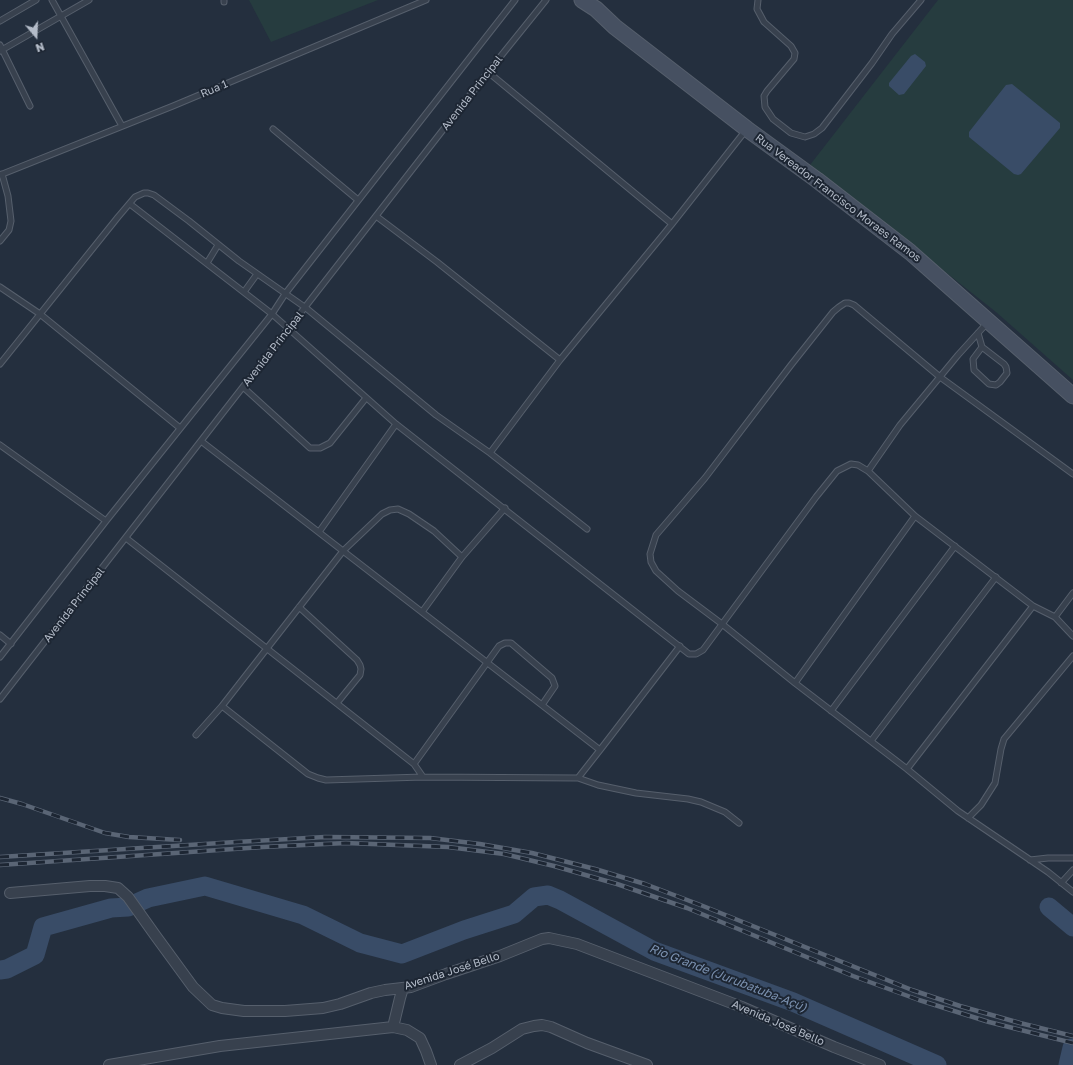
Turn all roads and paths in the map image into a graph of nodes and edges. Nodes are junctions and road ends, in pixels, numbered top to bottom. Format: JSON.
{"nodes":[{"id":1,"x":36,"y":0,"type":"edge"},
{"id":2,"x":52,"y":0,"type":"edge"},
{"id":3,"x":89,"y":0,"type":"edge"},
{"id":4,"x":426,"y":0,"type":"edge"},
{"id":5,"x":515,"y":0,"type":"edge"},
{"id":6,"x":546,"y":0,"type":"edge"},
{"id":7,"x":582,"y":0,"type":"edge"},
{"id":8,"x":758,"y":0,"type":"edge"},
{"id":9,"x":921,"y":0,"type":"edge"},
{"id":10,"x":594,"y":5,"type":"edge"},
{"id":11,"x":62,"y":16,"type":"junction"},
{"id":12,"x":0,"y":21,"type":"edge"},
{"id":13,"x":1,"y":49,"type":"edge"},
{"id":14,"x":488,"y":72,"type":"junction"},
{"id":15,"x":30,"y":106,"type":"dead end"},
{"id":16,"x":122,"y":126,"type":"junction"},
{"id":17,"x":273,"y":129,"type":"dead end"},
{"id":18,"x":747,"y":129,"type":"junction"},
{"id":19,"x":1,"y":175,"type":"edge"},
{"id":20,"x":358,"y":200,"type":"junction"},
{"id":21,"x":130,"y":204,"type":"junction"},
{"id":22,"x":376,"y":216,"type":"junction"},
{"id":23,"x":672,"y":224,"type":"junction"},
{"id":24,"x":0,"y":239,"type":"edge"},
{"id":25,"x":218,"y":245,"type":"junction"},
{"id":26,"x":207,"y":263,"type":"junction"},
{"id":27,"x":257,"y":274,"type":"junction"},
{"id":28,"x":0,"y":287,"type":"edge"},
{"id":29,"x":244,"y":292,"type":"junction"},
{"id":30,"x":285,"y":294,"type":"junction"},
{"id":31,"x":306,"y":308,"type":"junction"},
{"id":32,"x":40,"y":314,"type":"junction"},
{"id":33,"x":272,"y":314,"type":"junction"},
{"id":34,"x":989,"y":321,"type":"junction"},
{"id":35,"x":288,"y":329,"type":"junction"},
{"id":36,"x":978,"y":333,"type":"junction"},
{"id":37,"x":982,"y":347,"type":"junction"},
{"id":38,"x":560,"y":360,"type":"junction"},
{"id":39,"x":0,"y":364,"type":"edge"},
{"id":40,"x":940,"y":377,"type":"junction"},
{"id":41,"x":243,"y":387,"type":"junction"},
{"id":42,"x":1073,"y":396,"type":"edge"},
{"id":43,"x":366,"y":398,"type":"junction"},
{"id":44,"x":396,"y":424,"type":"junction"},
{"id":45,"x":180,"y":428,"type":"junction"},
{"id":46,"x":201,"y":441,"type":"junction"},
{"id":47,"x":0,"y":445,"type":"edge"},
{"id":48,"x":490,"y":453,"type":"junction"},
{"id":49,"x":868,"y":471,"type":"junction"},
{"id":50,"x":1073,"y":474,"type":"edge"},
{"id":51,"x":505,"y":508,"type":"junction"},
{"id":52,"x":914,"y":516,"type":"junction"},
{"id":53,"x":106,"y":521,"type":"junction"},
{"id":54,"x":587,"y":529,"type":"dead end"},
{"id":55,"x":319,"y":532,"type":"junction"},
{"id":56,"x":126,"y":538,"type":"junction"},
{"id":57,"x":955,"y":546,"type":"junction"},
{"id":58,"x":343,"y":551,"type":"junction"},
{"id":59,"x":462,"y":557,"type":"junction"},
{"id":60,"x":996,"y":577,"type":"junction"},
{"id":61,"x":1073,"y":593,"type":"edge"},
{"id":62,"x":1033,"y":606,"type":"junction"},
{"id":63,"x":299,"y":607,"type":"junction"},
{"id":64,"x":422,"y":612,"type":"junction"},
{"id":65,"x":1055,"y":617,"type":"junction"},
{"id":66,"x":722,"y":624,"type":"junction"},
{"id":67,"x":0,"y":635,"type":"edge"},
{"id":68,"x":1073,"y":636,"type":"edge"},
{"id":69,"x":11,"y":644,"type":"junction"},
{"id":70,"x":680,"y":646,"type":"junction"},
{"id":71,"x":266,"y":648,"type":"junction"},
{"id":72,"x":1073,"y":656,"type":"edge"},
{"id":73,"x":0,"y":658,"type":"edge"},
{"id":74,"x":487,"y":662,"type":"junction"},
{"id":75,"x":795,"y":683,"type":"junction"},
{"id":76,"x":0,"y":699,"type":"edge"},
{"id":77,"x":337,"y":703,"type":"junction"},
{"id":78,"x":542,"y":705,"type":"junction"},
{"id":79,"x":222,"y":706,"type":"junction"},
{"id":80,"x":831,"y":711,"type":"junction"},
{"id":81,"x":196,"y":735,"type":"dead end"},
{"id":82,"x":871,"y":741,"type":"junction"},
{"id":83,"x":600,"y":750,"type":"junction"},
{"id":84,"x":414,"y":764,"type":"junction"},
{"id":85,"x":907,"y":770,"type":"junction"},
{"id":86,"x":423,"y":777,"type":"junction"},
{"id":87,"x":578,"y":778,"type":"junction"},
{"id":88,"x":968,"y":818,"type":"junction"},
{"id":89,"x":739,"y":823,"type":"dead end"},
{"id":90,"x":1073,"y":858,"type":"edge"},
{"id":91,"x":1030,"y":860,"type":"junction"},
{"id":92,"x":1073,"y":870,"type":"edge"},
{"id":93,"x":1061,"y":883,"type":"junction"},
{"id":94,"x":1073,"y":892,"type":"edge"},
{"id":95,"x":10,"y":893,"type":"dead end"},
{"id":96,"x":404,"y":988,"type":"junction"},
{"id":97,"x":393,"y":1027,"type":"junction"},
{"id":98,"x":109,"y":1065,"type":"edge"},
{"id":99,"x":431,"y":1065,"type":"edge"},
{"id":100,"x":460,"y":1065,"type":"edge"},
{"id":101,"x":647,"y":1065,"type":"edge"},
{"id":102,"x":880,"y":1065,"type":"edge"}],
"edges":[{"from":1,"to":12,"type":"lane"},
{"from":2,"to":11,"type":"lane"},
{"from":3,"to":11,"type":"lane"},
{"from":4,"to":16,"type":"lane","name":"Rua 1"},
{"from":5,"to":20,"type":"lane","name":"Avenida Principal"},
{"from":6,"to":14,"type":"lane","name":"Avenida Principal"},
{"from":7,"to":10,"type":"street","name":"Rua Vereador Francisco Moraes Ramos"},
{"from":8,"to":9,"type":"lane"},
{"from":10,"to":18,"type":"street","name":"Rua Vereador Francisco Moraes Ramos"},
{"from":11,"to":13,"type":"lane"},
{"from":11,"to":16,"type":"lane"},
{"from":13,"to":15,"type":"lane"},
{"from":14,"to":22,"type":"lane","name":"Avenida Principal"},
{"from":14,"to":23,"type":"lane"},
{"from":16,"to":19,"type":"lane","name":"Rua 1"},
{"from":17,"to":20,"type":"lane"},
{"from":18,"to":23,"type":"lane"},
{"from":18,"to":34,"type":"street","name":"Rua Vereador Francisco Moraes Ramos"},
{"from":19,"to":24,"type":"lane"},
{"from":20,"to":30,"type":"lane","name":"Avenida Principal"},
{"from":21,"to":25,"type":"lane"},
{"from":21,"to":26,"type":"lane"},
{"from":21,"to":32,"type":"lane"},
{"from":22,"to":31,"type":"lane","name":"Avenida Principal"},
{"from":22,"to":38,"type":"lane"},
{"from":23,"to":38,"type":"lane"},
{"from":25,"to":26,"type":"lane"},
{"from":25,"to":27,"type":"lane"},
{"from":26,"to":29,"type":"lane"},
{"from":27,"to":29,"type":"lane"},
{"from":27,"to":30,"type":"lane"},
{"from":28,"to":32,"type":"lane"},
{"from":29,"to":33,"type":"lane"},
{"from":30,"to":31,"type":"lane"},
{"from":30,"to":33,"type":"lane","name":"Avenida Principal"},
{"from":31,"to":35,"type":"lane","name":"Avenida Principal"},
{"from":31,"to":48,"type":"lane"},
{"from":32,"to":39,"type":"lane"},
{"from":32,"to":45,"type":"lane"},
{"from":33,"to":35,"type":"lane"},
{"from":33,"to":45,"type":"lane","name":"Avenida Principal"},
{"from":34,"to":36,"type":"lane"},
{"from":34,"to":42,"type":"street","name":"Rua Vereador Francisco Moraes Ramos"},
{"from":35,"to":41,"type":"lane","name":"Avenida Principal"},
{"from":35,"to":43,"type":"lane"},
{"from":36,"to":37,"type":"lane"},
{"from":36,"to":40,"type":"lane"},
{"from":37,"to":37,"type":"lane"},
{"from":38,"to":48,"type":"lane"},
{"from":40,"to":49,"type":"lane"},
{"from":40,"to":50,"type":"lane"},
{"from":40,"to":66,"type":"lane"},
{"from":41,"to":43,"type":"lane"},
{"from":41,"to":46,"type":"lane","name":"Avenida Principal"},
{"from":43,"to":44,"type":"lane"},
{"from":44,"to":51,"type":"lane"},
{"from":44,"to":55,"type":"lane"},
{"from":45,"to":53,"type":"lane","name":"Avenida Principal"},
{"from":46,"to":55,"type":"lane"},
{"from":46,"to":56,"type":"lane","name":"Avenida Principal"},
{"from":47,"to":53,"type":"lane"},
{"from":48,"to":54,"type":"lane"},
{"from":49,"to":52,"type":"lane"},
{"from":49,"to":66,"type":"lane"},
{"from":51,"to":59,"type":"lane"},
{"from":51,"to":70,"type":"lane"},
{"from":52,"to":57,"type":"lane"},
{"from":52,"to":75,"type":"lane"},
{"from":53,"to":69,"type":"lane","name":"Avenida Principal"},
{"from":55,"to":58,"type":"lane"},
{"from":56,"to":71,"type":"lane"},
{"from":56,"to":76,"type":"lane","name":"Avenida Principal"},
{"from":57,"to":60,"type":"lane"},
{"from":57,"to":80,"type":"lane"},
{"from":58,"to":59,"type":"lane"},
{"from":58,"to":63,"type":"lane"},
{"from":58,"to":64,"type":"lane"},
{"from":59,"to":64,"type":"lane"},
{"from":60,"to":62,"type":"lane"},
{"from":60,"to":82,"type":"lane"},
{"from":61,"to":65,"type":"lane"},
{"from":62,"to":65,"type":"lane"},
{"from":62,"to":85,"type":"lane"},
{"from":63,"to":71,"type":"lane"},
{"from":63,"to":77,"type":"lane"},
{"from":64,"to":74,"type":"lane"},
{"from":65,"to":68,"type":"lane"},
{"from":66,"to":70,"type":"lane"},
{"from":66,"to":75,"type":"lane"},
{"from":67,"to":69,"type":"lane"},
{"from":69,"to":73,"type":"lane","name":"Avenida Principal"},
{"from":70,"to":83,"type":"lane"},
{"from":71,"to":77,"type":"lane"},
{"from":71,"to":79,"type":"lane"},
{"from":72,"to":88,"type":"lane"},
{"from":74,"to":78,"type":"lane"},
{"from":74,"to":78,"type":"lane"},
{"from":74,"to":84,"type":"lane"},
{"from":75,"to":80,"type":"lane"},
{"from":77,"to":84,"type":"lane"},
{"from":78,"to":83,"type":"lane"},
{"from":79,"to":81,"type":"lane"},
{"from":79,"to":86,"type":"lane"},
{"from":80,"to":82,"type":"lane"},
{"from":82,"to":85,"type":"lane"},
{"from":83,"to":87,"type":"lane"},
{"from":84,"to":86,"type":"lane"},
{"from":85,"to":88,"type":"lane"},
{"from":86,"to":87,"type":"lane"},
{"from":87,"to":89,"type":"lane"},
{"from":88,"to":91,"type":"lane"},
{"from":90,"to":91,"type":"lane"},
{"from":91,"to":93,"type":"lane"},
{"from":92,"to":93,"type":"lane"},
{"from":93,"to":94,"type":"lane"},
{"from":95,"to":96,"type":"street","name":"Avenida José Bello"},
{"from":96,"to":97,"type":"street"},
{"from":96,"to":102,"type":"street","name":"Avenida José Bello"},
{"from":97,"to":98,"type":"street"},
{"from":97,"to":99,"type":"street"},
{"from":100,"to":101,"type":"street"}]}
